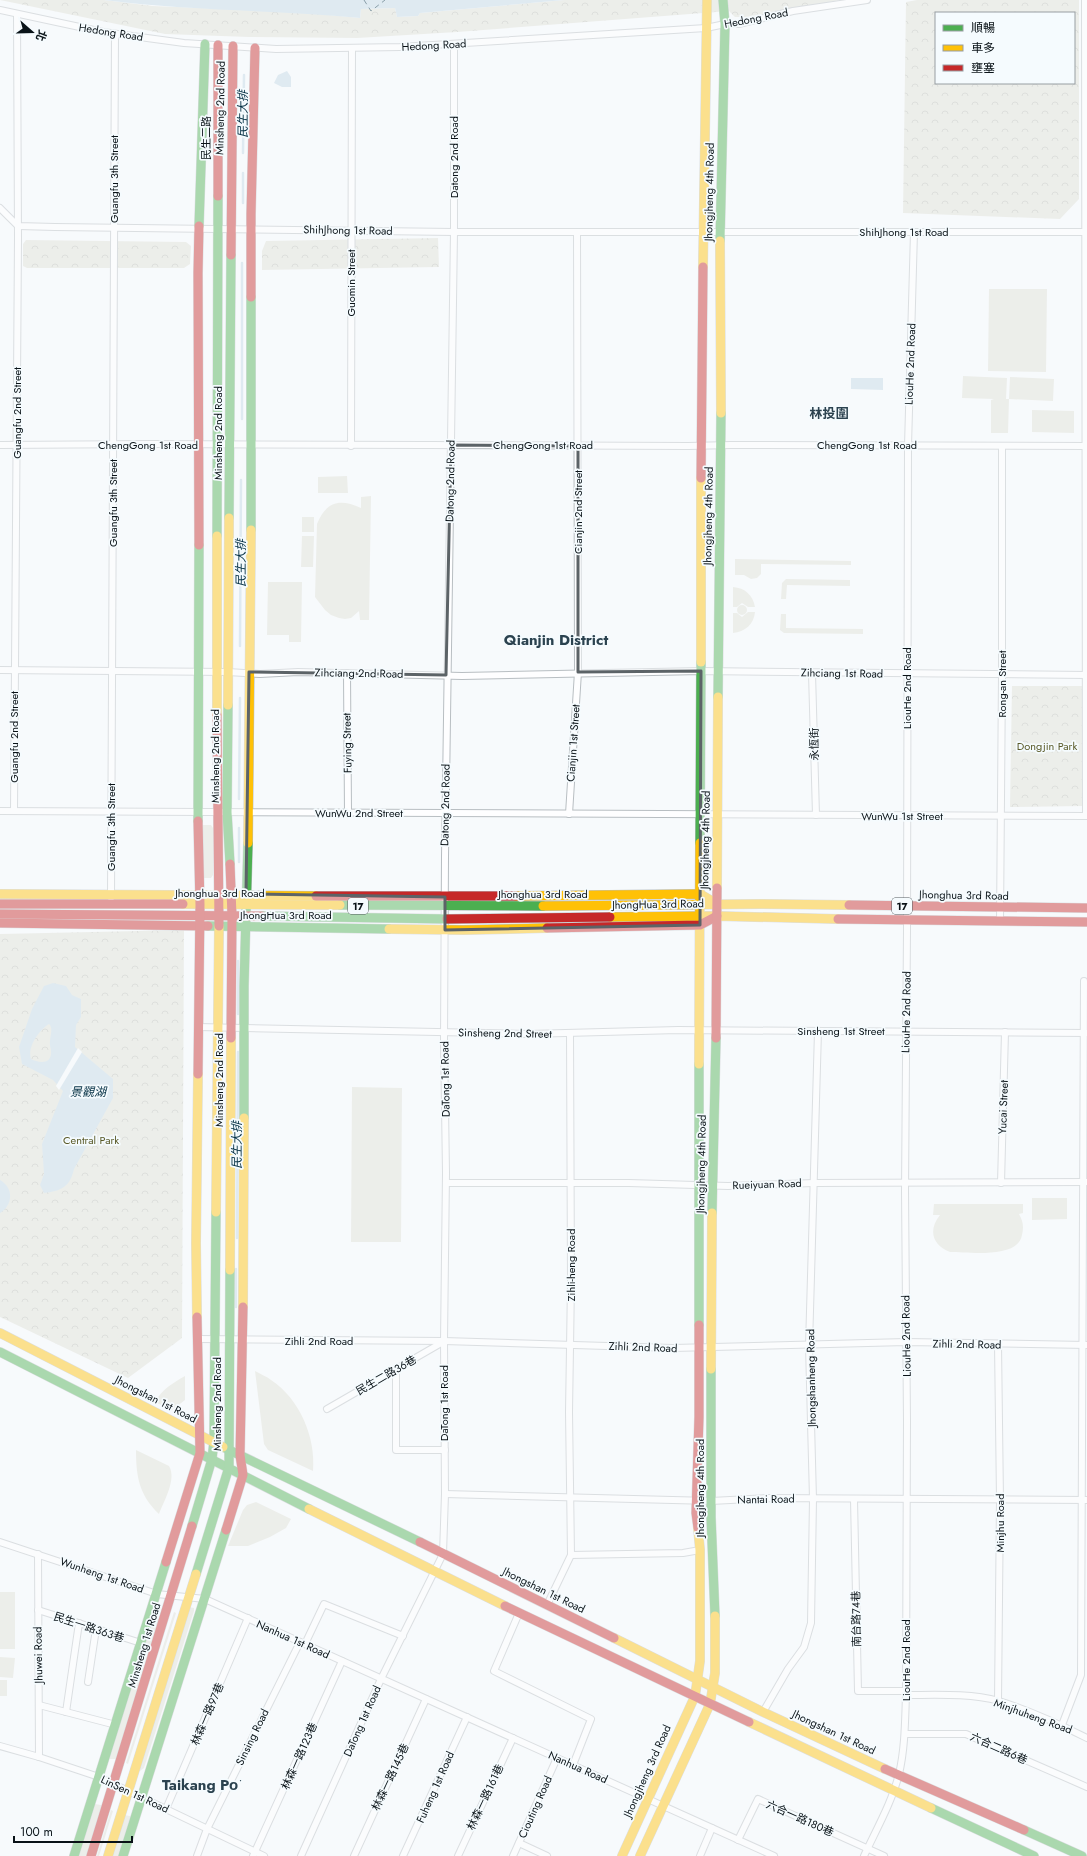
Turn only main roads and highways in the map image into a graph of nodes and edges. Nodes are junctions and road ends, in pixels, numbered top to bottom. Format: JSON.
{"nodes":[{"id":1,"x":707,"y":0,"type":"edge"},
{"id":2,"x":724,"y":0,"type":"edge"},
{"id":3,"x":205,"y":44,"type":"road end"},
{"id":4,"x":218,"y":45,"type":"road end"},
{"id":5,"x":232,"y":46,"type":"road end"},
{"id":6,"x":255,"y":48,"type":"road end"},
{"id":7,"x":218,"y":230,"type":"joint"},
{"id":8,"x":222,"y":812,"type":"junction"},
{"id":9,"x":0,"y":894,"type":"edge"},
{"id":10,"x":200,"y":894,"type":"junction"},
{"id":11,"x":219,"y":894,"type":"junction"},
{"id":12,"x":232,"y":894,"type":"junction"},
{"id":13,"x":246,"y":894,"type":"junction"},
{"id":14,"x":700,"y":894,"type":"junction"},
{"id":15,"x":0,"y":904,"type":"edge"},
{"id":16,"x":200,"y":904,"type":"junction"},
{"id":17,"x":232,"y":904,"type":"junction"},
{"id":18,"x":247,"y":904,"type":"junction"},
{"id":19,"x":716,"y":904,"type":"junction"},
{"id":20,"x":219,"y":905,"type":"junction"},
{"id":21,"x":699,"y":905,"type":"junction"},
{"id":22,"x":1087,"y":908,"type":"edge"},
{"id":23,"x":0,"y":914,"type":"edge"},
{"id":24,"x":200,"y":916,"type":"junction"},
{"id":25,"x":219,"y":916,"type":"junction"},
{"id":26,"x":232,"y":916,"type":"junction"},
{"id":27,"x":247,"y":916,"type":"junction"},
{"id":28,"x":717,"y":916,"type":"junction"},
{"id":29,"x":110,"y":919,"type":"junction"},
{"id":30,"x":700,"y":920,"type":"junction"},
{"id":31,"x":1087,"y":922,"type":"edge"},
{"id":32,"x":0,"y":923,"type":"edge"},
{"id":33,"x":200,"y":927,"type":"junction"},
{"id":34,"x":219,"y":927,"type":"junction"},
{"id":35,"x":232,"y":927,"type":"junction"},
{"id":36,"x":246,"y":927,"type":"junction"},
{"id":37,"x":0,"y":1333,"type":"edge"},
{"id":38,"x":0,"y":1352,"type":"edge"},
{"id":39,"x":200,"y":1434,"type":"junction"},
{"id":40,"x":214,"y":1441,"type":"junction"},
{"id":41,"x":229,"y":1449,"type":"junction"},
{"id":42,"x":200,"y":1453,"type":"junction"},
{"id":43,"x":240,"y":1455,"type":"junction"},
{"id":44,"x":212,"y":1459,"type":"junction"},
{"id":45,"x":229,"y":1467,"type":"junction"},
{"id":46,"x":243,"y":1475,"type":"junction"},
{"id":47,"x":697,"y":1680,"type":"junction"},
{"id":48,"x":713,"y":1687,"type":"junction"},
{"id":49,"x":695,"y":1696,"type":"junction"},
{"id":50,"x":710,"y":1704,"type":"junction"},
{"id":51,"x":74,"y":1856,"type":"edge"},
{"id":52,"x":91,"y":1856,"type":"edge"},
{"id":53,"x":108,"y":1856,"type":"edge"},
{"id":54,"x":123,"y":1856,"type":"edge"},
{"id":55,"x":622,"y":1856,"type":"edge"},
{"id":56,"x":640,"y":1856,"type":"edge"},
{"id":57,"x":1034,"y":1856,"type":"edge"},
{"id":58,"x":1082,"y":1856,"type":"edge"}],
"edges":[{"from":1,"to":14,"type":"main road","name":"Jhongjheng 4th Road"},
{"from":2,"to":19,"type":"main road","name":"Jhongjheng 4th Road"},
{"from":3,"to":10,"type":"main road","name":"Minsheng 1st Road"},
{"from":4,"to":7,"type":"main road","name":"民生二路"},
{"from":5,"to":8,"type":"main road","name":"Minsheng 2nd Road"},
{"from":6,"to":13,"type":"main road"},
{"from":7,"to":8,"type":"main road","name":"Minsheng 2nd Road"},
{"from":8,"to":11,"type":"main road","name":"Minsheng 2nd Road"},
{"from":8,"to":12,"type":"main road","name":"Minsheng 2nd Road"},
{"from":9,"to":10,"type":"main road","name":"JhongHua 3rd Road","number":"17"},
{"from":10,"to":11,"type":"main road","name":"JhongHua 3rd Road","number":"17"},
{"from":10,"to":16,"type":"main road","name":"Minsheng 1st Road"},
{"from":11,"to":12,"type":"main road","name":"JhongHua 3rd Road","number":"17"},
{"from":11,"to":20,"type":"main road","name":"Minsheng 2nd Road"},
{"from":12,"to":13,"type":"main road","name":"JhongHua 3rd Road","number":"17"},
{"from":12,"to":17,"type":"main road","name":"Minsheng 2nd Road"},
{"from":13,"to":14,"type":"main road","name":"JhongHua 3rd Road","number":"17"},
{"from":13,"to":18,"type":"main road"},
{"from":14,"to":19,"type":"main road","name":"JhongHua 3rd Road"},
{"from":14,"to":21,"type":"main road","name":"Jhongjheng 4th Road"},
{"from":15,"to":16,"type":"main road","name":"Jhonghua 3rd Road","number":"17"},
{"from":16,"to":20,"type":"main road","name":"Jhonghua 3rd Road","number":"17"},
{"from":16,"to":24,"type":"main road","name":"Minsheng 1st Road"},
{"from":17,"to":18,"type":"main road","name":"Jhonghua 3rd Road","number":"17"},
{"from":17,"to":20,"type":"main road","name":"Jhonghua 3rd Road","number":"17"},
{"from":17,"to":26,"type":"main road","name":"Minsheng 2nd Road"},
{"from":18,"to":21,"type":"main road","name":"Jhonghua 3rd Road","number":"17"},
{"from":18,"to":27,"type":"main road"},
{"from":19,"to":21,"type":"main road","name":"Jhonghua 3rd Road","number":"17"},
{"from":19,"to":22,"type":"main road","name":"Jhonghua 3rd Road","number":"17"},
{"from":19,"to":28,"type":"main road","name":"Jhongjheng 4th Road"},
{"from":20,"to":25,"type":"main road","name":"Minsheng 2nd Road"},
{"from":21,"to":30,"type":"main road","name":"Jhongjheng 4th Road"},
{"from":23,"to":29,"type":"main road","name":"JhongHua 3rd Road","number":"17"},
{"from":24,"to":25,"type":"main road","name":"JhongHua 3rd Road","number":"17"},
{"from":24,"to":29,"type":"main road","name":"JhongHua 3rd Road","number":"17"},
{"from":24,"to":33,"type":"main road","name":"Minsheng 1st Road"},
{"from":25,"to":26,"type":"main road","name":"JhongHua 3rd Road","number":"17"},
{"from":25,"to":34,"type":"main road","name":"Minsheng 2nd Road"},
{"from":26,"to":27,"type":"main road","name":"JhongHua 3rd Road","number":"17"},
{"from":26,"to":35,"type":"main road","name":"Minsheng 2nd Road"},
{"from":27,"to":30,"type":"main road","name":"JhongHua 3rd Road","number":"17"},
{"from":27,"to":36,"type":"main road"},
{"from":28,"to":30,"type":"main road","name":"JhongHua 3rd Road","number":"17"},
{"from":28,"to":31,"type":"main road","name":"Jhonghua 3rd Road","number":"17"},
{"from":28,"to":48,"type":"main road","name":"Jhongjheng 4th Road"},
{"from":29,"to":32,"type":"main road","name":"JhongHua 3rd Road","number":"17"},
{"from":29,"to":33,"type":"main road","name":"JhongHua 3rd Road","number":"17"},
{"from":30,"to":36,"type":"main road","name":"JhongHua 3rd Road","number":"17"},
{"from":30,"to":47,"type":"main road","name":"Jhongjheng 4th Road"},
{"from":33,"to":34,"type":"main road","name":"JhongHua 3rd Road","number":"17"},
{"from":33,"to":39,"type":"main road","name":"Minsheng 1st Road"},
{"from":34,"to":35,"type":"main road","name":"JhongHua 3rd Road","number":"17"},
{"from":34,"to":40,"type":"main road","name":"Minsheng 2nd Road"},
{"from":35,"to":36,"type":"main road","name":"JhongHua 3rd Road","number":"17"},
{"from":35,"to":41,"type":"main road","name":"Minsheng 2nd Road"},
{"from":36,"to":43,"type":"main road"},
{"from":37,"to":39,"type":"main road","name":"Jhongshan 1st Road"},
{"from":38,"to":42,"type":"main road"},
{"from":39,"to":40,"type":"main road","name":"Jhongshan 1st Road"},
{"from":39,"to":42,"type":"main road","name":"Minsheng 1st Road"},
{"from":40,"to":41,"type":"main road","name":"Jhongshan 1st Road"},
{"from":40,"to":44,"type":"main road","name":"Minsheng 1st Road"},
{"from":41,"to":43,"type":"main road","name":"Jhongshan 1st Road"},
{"from":41,"to":45,"type":"main road","name":"Minsheng 2nd Road"},
{"from":42,"to":44,"type":"main road"},
{"from":42,"to":51,"type":"main road","name":"Minsheng 1st Road"},
{"from":43,"to":46,"type":"main road"},
{"from":43,"to":47,"type":"main road","name":"Jhongshan 1st Road"},
{"from":44,"to":45,"type":"main road"},
{"from":44,"to":52,"type":"main road","name":"Minsheng 1st Road"},
{"from":45,"to":46,"type":"main road"},
{"from":45,"to":53,"type":"main road"},
{"from":46,"to":49,"type":"main road"},
{"from":46,"to":54,"type":"main road"},
{"from":47,"to":48,"type":"main road","name":"Jhongshan 1st Road"},
{"from":47,"to":49,"type":"main road","name":"Jhongjheng 4th Road"},
{"from":48,"to":50,"type":"main road","name":"Jhongjheng 4th Road"},
{"from":48,"to":58,"type":"main road","name":"Jhongshan 1st Road"},
{"from":49,"to":50,"type":"main road"},
{"from":49,"to":55,"type":"main road","name":"Jhongjheng 3rd Road"},
{"from":50,"to":56,"type":"main road"},
{"from":50,"to":57,"type":"main road"}]}
